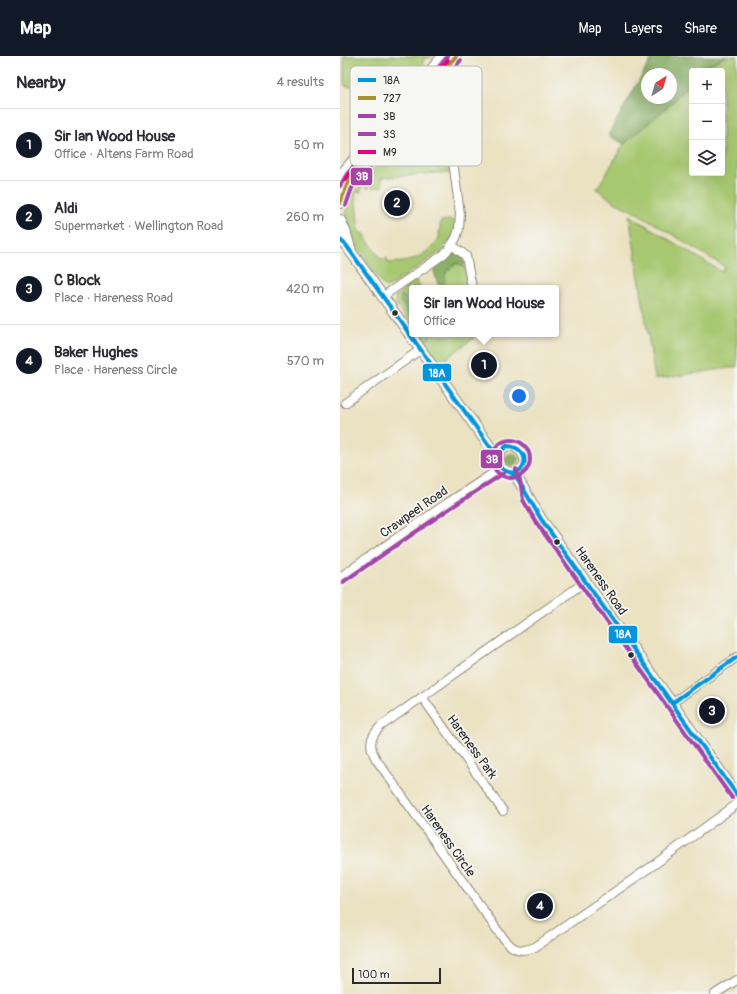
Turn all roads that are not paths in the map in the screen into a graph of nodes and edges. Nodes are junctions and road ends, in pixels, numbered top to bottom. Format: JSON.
{"nodes":[{"id":1,"x":443,"y":56,"type":"edge"},
{"id":2,"x":456,"y":56,"type":"edge"},
{"id":3,"x":434,"y":66,"type":"edge"},
{"id":4,"x":447,"y":66,"type":"edge"},
{"id":5,"x":350,"y":164,"type":"edge"},
{"id":6,"x":362,"y":166,"type":"edge"},
{"id":7,"x":454,"y":166,"type":"edge"},
{"id":8,"x":340,"y":176,"type":"edge"},
{"id":9,"x":340,"y":203,"type":"edge"},
{"id":10,"x":340,"y":220,"type":"edge"},
{"id":11,"x":340,"y":240,"type":"edge"},
{"id":12,"x":452,"y":246,"type":"junction"},
{"id":13,"x":352,"y":254,"type":"junction"},
{"id":14,"x":471,"y":285,"type":"edge"},
{"id":15,"x":382,"y":297,"type":"junction"},
{"id":16,"x":409,"y":335,"type":"edge"},
{"id":17,"x":411,"y":337,"type":"edge"},
{"id":18,"x":420,"y":350,"type":"junction"},
{"id":19,"x":345,"y":403,"type":"dead end"},
{"id":20,"x":475,"y":428,"type":"junction"},
{"id":21,"x":504,"y":448,"type":"junction"},
{"id":22,"x":500,"y":463,"type":"junction"},
{"id":23,"x":522,"y":467,"type":"junction"},
{"id":24,"x":511,"y":473,"type":"junction"},
{"id":25,"x":529,"y":498,"type":"junction"},
{"id":26,"x":340,"y":578,"type":"edge"},
{"id":27,"x":585,"y":582,"type":"junction"},
{"id":28,"x":737,"y":657,"type":"edge"},
{"id":29,"x":422,"y":697,"type":"junction"},
{"id":30,"x":672,"y":703,"type":"junction"},
{"id":31,"x":737,"y":795,"type":"edge"},
{"id":32,"x":737,"y":804,"type":"edge"},
{"id":33,"x":504,"y":811,"type":"dead end"},
{"id":34,"x":737,"y":980,"type":"edge"},
{"id":35,"x":715,"y":994,"type":"edge"}],
"edges":[{"from":1,"to":3,"type":"main road"},
{"from":2,"to":4,"type":"main road"},
{"from":5,"to":8,"type":"main road"},
{"from":6,"to":9,"type":"main road"},
{"from":7,"to":12,"type":"street"},
{"from":10,"to":13,"type":"main road"},
{"from":11,"to":13,"type":"main road"},
{"from":12,"to":14,"type":"street"},
{"from":12,"to":15,"type":"street"},
{"from":13,"to":15,"type":"main road"},
{"from":15,"to":16,"type":"main road"},
{"from":17,"to":18,"type":"main road"},
{"from":18,"to":19,"type":"street"},
{"from":18,"to":20,"type":"main road"},
{"from":20,"to":21,"type":"main road"},
{"from":20,"to":22,"type":"main road"},
{"from":21,"to":22,"type":"main road"},
{"from":21,"to":23,"type":"main road"},
{"from":22,"to":24,"type":"main road"},
{"from":22,"to":26,"type":"street","name":"Crawpeel Road"},
{"from":23,"to":24,"type":"main road"},
{"from":23,"to":25,"type":"main road","name":"Hareness Road"},
{"from":24,"to":25,"type":"main road","name":"Hareness Road"},
{"from":25,"to":27,"type":"main road","name":"Hareness Road"},
{"from":27,"to":29,"type":"street","name":"Hareness Circle"},
{"from":27,"to":30,"type":"main road","name":"Hareness Road"},
{"from":28,"to":30,"type":"street"},
{"from":29,"to":32,"type":"street","name":"Hareness Circle"},
{"from":29,"to":33,"type":"street","name":"Hareness Park"},
{"from":30,"to":31,"type":"main road","name":"Hareness Road"},
{"from":34,"to":35,"type":"street"}]}
